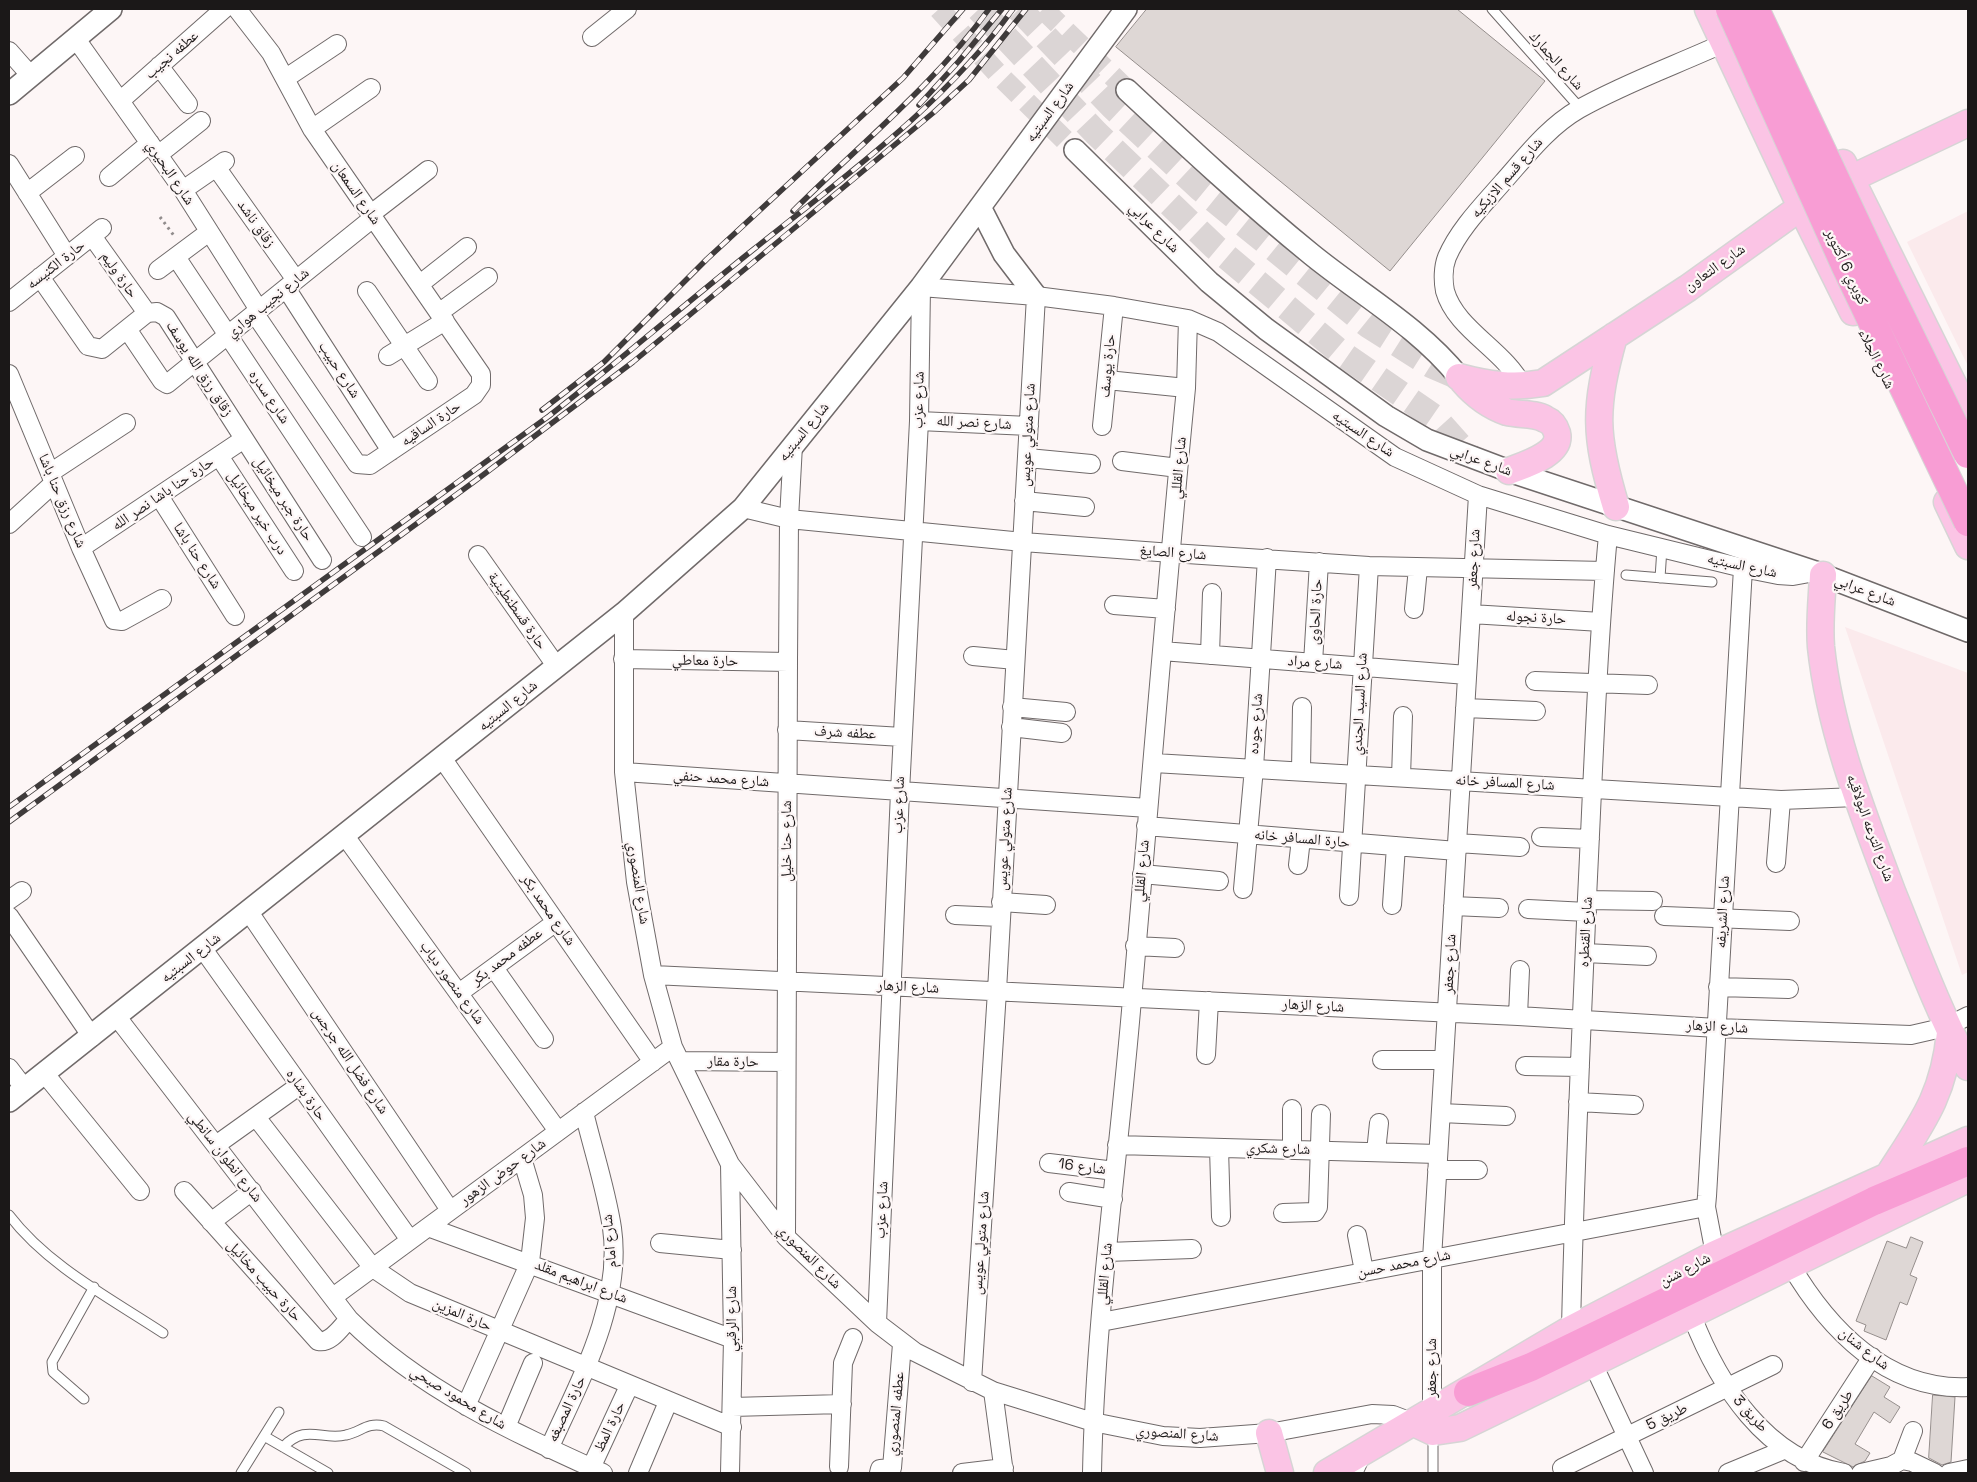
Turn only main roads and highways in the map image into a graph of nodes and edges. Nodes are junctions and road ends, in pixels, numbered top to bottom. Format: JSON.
{"nodes":[{"id":1,"x":1708,"y":9,"type":"edge"},
{"id":2,"x":1730,"y":9,"type":"edge"},
{"id":3,"x":1755,"y":9,"type":"edge"},
{"id":4,"x":1770,"y":9,"type":"edge"},
{"id":5,"x":1967,"y":128,"type":"edge"},
{"id":6,"x":1850,"y":179,"type":"junction"},
{"id":7,"x":1801,"y":207,"type":"junction"},
{"id":8,"x":1614,"y":336,"type":"junction"},
{"id":9,"x":1968,"y":414,"type":"edge"},
{"id":10,"x":1968,"y":454,"type":"edge"},
{"id":11,"x":1509,"y":472,"type":"road end"},
{"id":12,"x":1616,"y":507,"type":"road end"},
{"id":13,"x":1962,"y":510,"type":"edge"},
{"id":14,"x":1968,"y":546,"type":"edge"},
{"id":15,"x":1819,"y":573,"type":"road end"},
{"id":16,"x":1955,"y":1025,"type":"edge"},
{"id":17,"x":1968,"y":1067,"type":"edge"},
{"id":18,"x":1968,"y":1140,"type":"edge"},
{"id":19,"x":1968,"y":1161,"type":"edge"},
{"id":20,"x":1890,"y":1173,"type":"junction"},
{"id":21,"x":1968,"y":1179,"type":"edge"},
{"id":22,"x":1566,"y":1341,"type":"junction"},
{"id":23,"x":1468,"y":1392,"type":"joint"},
{"id":24,"x":1426,"y":1423,"type":"junction"},
{"id":25,"x":1268,"y":1433,"type":"road end"},
{"id":26,"x":1280,"y":1473,"type":"edge"},
{"id":27,"x":1327,"y":1473,"type":"edge"}],
"edges":[{"from":1,"to":7,"type":"main road","name":"شارع الجلاء"},
{"from":2,"to":13,"type":"highway","name":"كوبري 6 أكتوبر","bridge":true},
{"from":3,"to":10,"type":"highway","name":"كوبري 6 أكتوبر","bridge":true},
{"from":4,"to":6,"type":"main road"},
{"from":5,"to":6,"type":"main road","name":"شارع التعاون"},
{"from":6,"to":7,"type":"main road","name":"شارع التعاون"},
{"from":6,"to":9,"type":"main road"},
{"from":7,"to":8,"type":"main road","name":"شارع التعاون"},
{"from":7,"to":13,"type":"main road","name":"شارع الجلاء"},
{"from":8,"to":11,"type":"main road","name":"شارع التعاون"},
{"from":8,"to":12,"type":"main road"},
{"from":13,"to":14,"type":"main road","name":"شارع الجلاء"},
{"from":15,"to":16,"type":"main road","name":"شارع الترعه البولاقيه"},
{"from":16,"to":17,"type":"main road","name":"شارع الترعه البولاقيه"},
{"from":16,"to":20,"type":"main road"},
{"from":18,"to":20,"type":"main road","name":"شارع شنن"},
{"from":19,"to":22,"type":"highway"},
{"from":20,"to":22,"type":"main road","name":"شارع شنن"},
{"from":21,"to":24,"type":"main road"},
{"from":22,"to":23,"type":"highway"},
{"from":23,"to":24,"type":"main road"},
{"from":24,"to":27,"type":"main road"},
{"from":25,"to":26,"type":"main road"}]}
